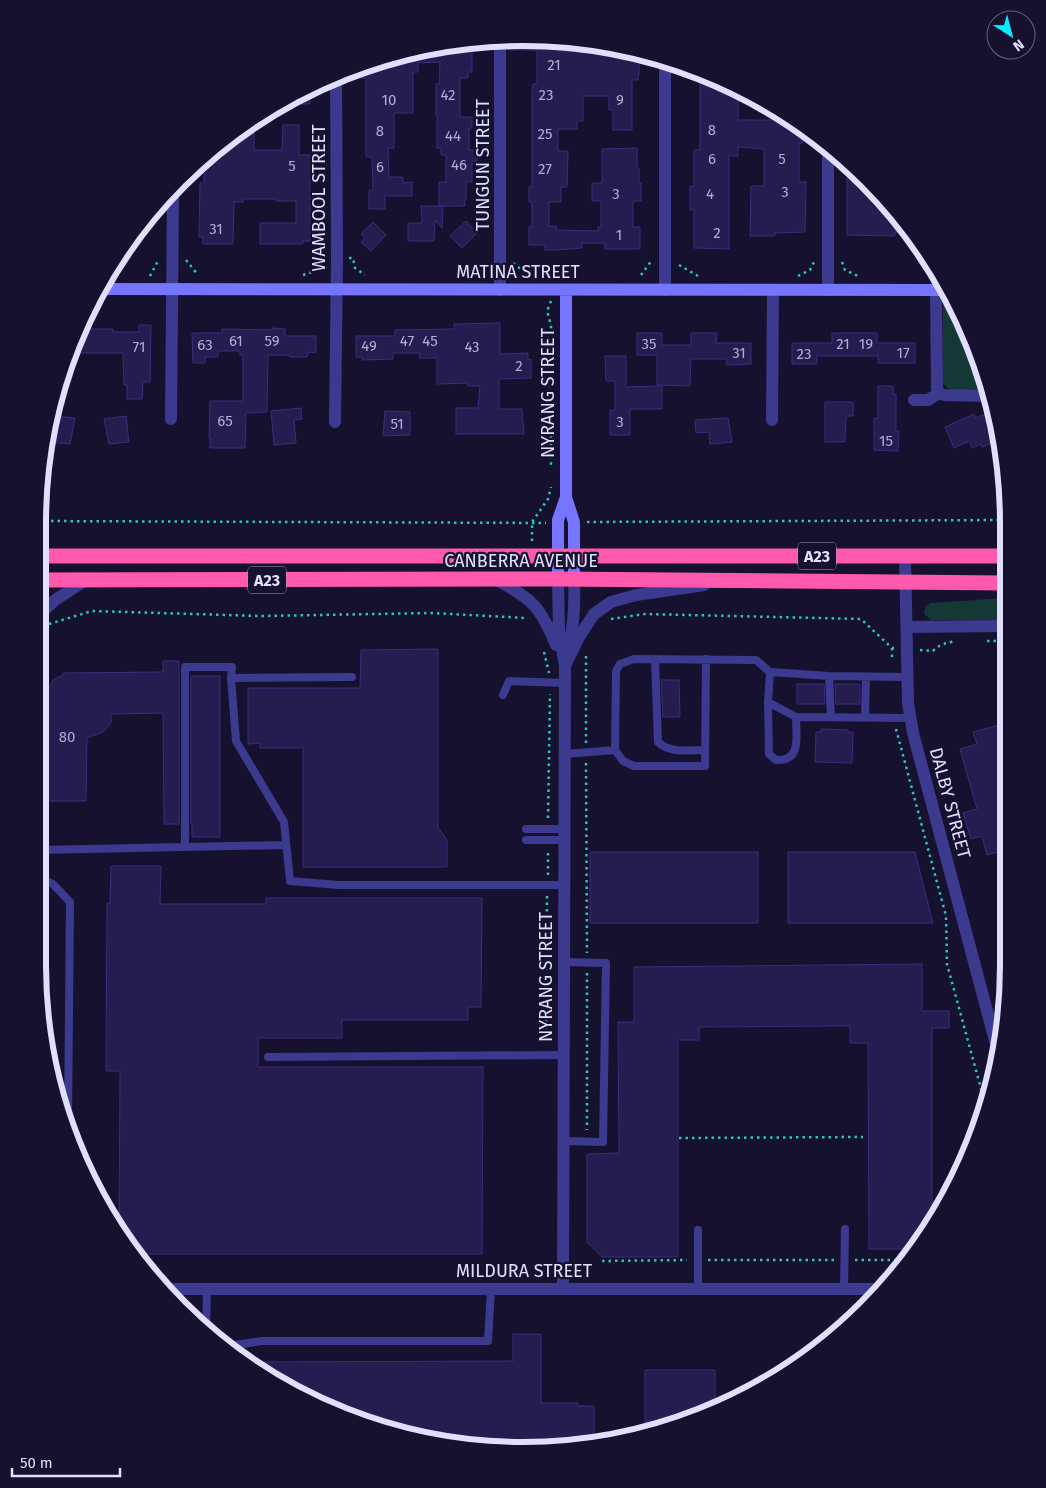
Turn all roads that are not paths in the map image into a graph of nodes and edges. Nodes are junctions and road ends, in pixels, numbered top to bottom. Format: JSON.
{"nodes":[{"id":1,"x":500,"y":47,"type":"edge"},
{"id":2,"x":665,"y":68,"type":"edge"},
{"id":3,"x":336,"y":85,"type":"edge"},
{"id":4,"x":828,"y":158,"type":"edge"},
{"id":5,"x":173,"y":200,"type":"edge"},
{"id":6,"x":172,"y":288,"type":"junction"},
{"id":7,"x":336,"y":289,"type":"junction"},
{"id":8,"x":107,"y":290,"type":"edge"},
{"id":9,"x":500,"y":290,"type":"junction"},
{"id":10,"x":566,"y":290,"type":"junction"},
{"id":11,"x":665,"y":290,"type":"junction"},
{"id":12,"x":773,"y":290,"type":"junction"},
{"id":13,"x":828,"y":290,"type":"junction"},
{"id":14,"x":939,"y":290,"type":"edge"},
{"id":15,"x":941,"y":294,"type":"edge"},
{"id":16,"x":940,"y":393,"type":"junction"},
{"id":17,"x":983,"y":396,"type":"edge"},
{"id":18,"x":914,"y":400,"type":"dead end"},
{"id":19,"x":171,"y":419,"type":"dead end"},
{"id":20,"x":772,"y":420,"type":"dead end"},
{"id":21,"x":336,"y":422,"type":"dead end"},
{"id":22,"x":566,"y":497,"type":"junction"},
{"id":23,"x":46,"y":556,"type":"edge"},
{"id":24,"x":558,"y":556,"type":"junction"},
{"id":25,"x":575,"y":556,"type":"junction"},
{"id":26,"x":905,"y":556,"type":"junction"},
{"id":27,"x":1000,"y":556,"type":"edge"},
{"id":28,"x":558,"y":579,"type":"junction"},
{"id":29,"x":574,"y":579,"type":"junction"},
{"id":30,"x":46,"y":580,"type":"edge"},
{"id":31,"x":86,"y":580,"type":"junction"},
{"id":32,"x":497,"y":580,"type":"junction"},
{"id":33,"x":733,"y":580,"type":"junction"},
{"id":34,"x":906,"y":582,"type":"junction"},
{"id":35,"x":1000,"y":583,"type":"edge"},
{"id":36,"x":46,"y":608,"type":"edge"},
{"id":37,"x":1000,"y":626,"type":"edge"},
{"id":38,"x":907,"y":627,"type":"junction"},
{"id":39,"x":655,"y":659,"type":"junction"},
{"id":40,"x":706,"y":660,"type":"junction"},
{"id":41,"x":565,"y":666,"type":"junction"},
{"id":42,"x":770,"y":672,"type":"junction"},
{"id":43,"x":829,"y":676,"type":"junction"},
{"id":44,"x":352,"y":677,"type":"dead end"},
{"id":45,"x":866,"y":677,"type":"junction"},
{"id":46,"x":908,"y":677,"type":"junction"},
{"id":47,"x":231,"y":678,"type":"junction"},
{"id":48,"x":565,"y":683,"type":"junction"},
{"id":49,"x":503,"y":695,"type":"dead end"},
{"id":50,"x":768,"y":702,"type":"junction"},
{"id":51,"x":796,"y":717,"type":"junction"},
{"id":52,"x":831,"y":717,"type":"junction"},
{"id":53,"x":866,"y":717,"type":"junction"},
{"id":54,"x":911,"y":718,"type":"junction"},
{"id":55,"x":615,"y":750,"type":"junction"},
{"id":56,"x":705,"y":750,"type":"junction"},
{"id":57,"x":565,"y":754,"type":"junction"},
{"id":58,"x":526,"y":829,"type":"dead end"},
{"id":59,"x":564,"y":835,"type":"junction"},
{"id":60,"x":526,"y":840,"type":"dead end"},
{"id":61,"x":286,"y":845,"type":"junction"},
{"id":62,"x":185,"y":847,"type":"junction"},
{"id":63,"x":46,"y":850,"type":"edge"},
{"id":64,"x":46,"y":881,"type":"edge"},
{"id":65,"x":564,"y":885,"type":"junction"},
{"id":66,"x":564,"y":962,"type":"junction"},
{"id":67,"x":994,"y":1037,"type":"edge"},
{"id":68,"x":564,"y":1055,"type":"junction"},
{"id":69,"x":268,"y":1057,"type":"dead end"},
{"id":70,"x":68,"y":1106,"type":"edge"},
{"id":71,"x":563,"y":1141,"type":"junction"},
{"id":72,"x":845,"y":1228,"type":"dead end"},
{"id":73,"x":698,"y":1230,"type":"dead end"},
{"id":74,"x":173,"y":1288,"type":"edge"},
{"id":75,"x":207,"y":1288,"type":"junction"},
{"id":76,"x":491,"y":1289,"type":"junction"},
{"id":77,"x":563,"y":1289,"type":"junction"},
{"id":78,"x":698,"y":1289,"type":"junction"},
{"id":79,"x":844,"y":1289,"type":"junction"},
{"id":80,"x":872,"y":1289,"type":"edge"},
{"id":81,"x":206,"y":1320,"type":"edge"},
{"id":82,"x":236,"y":1345,"type":"edge"}],
"edges":[{"from":1,"to":9,"type":"street","name":"TUNGUN STREET"},
{"from":2,"to":11,"type":"street"},
{"from":3,"to":7,"type":"street","name":"WAMBOOL STREET"},
{"from":4,"to":13,"type":"street"},
{"from":5,"to":6,"type":"street"},
{"from":6,"to":7,"type":"street","name":"MATINA STREET"},
{"from":6,"to":8,"type":"street","name":"MATINA STREET"},
{"from":6,"to":19,"type":"street"},
{"from":7,"to":9,"type":"street","name":"MATINA STREET"},
{"from":7,"to":21,"type":"street","name":"WAMBOOL STREET"},
{"from":9,"to":10,"type":"street","name":"MATINA STREET"},
{"from":10,"to":11,"type":"street","name":"MATINA STREET"},
{"from":10,"to":22,"type":"street","name":"NYRANG STREET"},
{"from":11,"to":12,"type":"street","name":"MATINA STREET"},
{"from":12,"to":13,"type":"street","name":"MATINA STREET"},
{"from":12,"to":20,"type":"street"},
{"from":13,"to":14,"type":"street","name":"MATINA STREET"},
{"from":15,"to":16,"type":"street","name":"MATINA STREET"},
{"from":16,"to":17,"type":"street"},
{"from":16,"to":18,"type":"street"},
{"from":22,"to":24,"type":"street","name":"NYRANG STREET"},
{"from":22,"to":25,"type":"street","name":"NYRANG STREET"},
{"from":23,"to":24,"type":"highway","name":"CANBERRA AVENUE","number":"A23"},
{"from":24,"to":25,"type":"highway","name":"CANBERRA AVENUE","number":"A23"},
{"from":24,"to":28,"type":"street","name":"NYRANG STREET"},
{"from":25,"to":26,"type":"highway","name":"CANBERRA AVENUE","number":"A23"},
{"from":25,"to":29,"type":"street","name":"NYRANG STREET"},
{"from":26,"to":27,"type":"highway","name":"CANBERRA AVENUE","number":"A23"},
{"from":26,"to":34,"type":"street","name":"DALBY STREET"},
{"from":28,"to":29,"type":"highway","name":"CANBERRA AVENUE","number":"A23"},
{"from":28,"to":32,"type":"highway","name":"CANBERRA AVENUE","number":"A23"},
{"from":28,"to":41,"type":"street","name":"NYRANG STREET"},
{"from":29,"to":33,"type":"highway","name":"CANBERRA AVENUE","number":"A23"},
{"from":29,"to":41,"type":"street","name":"NYRANG STREET"},
{"from":30,"to":31,"type":"highway","name":"CANBERRA AVENUE","number":"A23"},
{"from":31,"to":32,"type":"highway","name":"CANBERRA AVENUE","number":"A23"},
{"from":31,"to":36,"type":"street"},
{"from":32,"to":41,"type":"street"},
{"from":33,"to":34,"type":"highway","name":"CANBERRA AVENUE","number":"A23"},
{"from":33,"to":41,"type":"street"},
{"from":34,"to":35,"type":"highway","name":"CANBERRA AVENUE","number":"A23"},
{"from":34,"to":38,"type":"street","name":"DALBY STREET"},
{"from":37,"to":38,"type":"street"},
{"from":38,"to":46,"type":"street","name":"DALBY STREET"},
{"from":39,"to":40,"type":"lane"},
{"from":39,"to":55,"type":"lane"},
{"from":39,"to":56,"type":"lane"},
{"from":40,"to":42,"type":"lane"},
{"from":40,"to":56,"type":"lane"},
{"from":41,"to":48,"type":"street","name":"NYRANG STREET"},
{"from":42,"to":43,"type":"lane"},
{"from":42,"to":50,"type":"lane"},
{"from":43,"to":45,"type":"lane"},
{"from":43,"to":52,"type":"lane"},
{"from":44,"to":47,"type":"lane"},
{"from":45,"to":46,"type":"lane"},
{"from":45,"to":53,"type":"lane"},
{"from":46,"to":54,"type":"street","name":"DALBY STREET"},
{"from":47,"to":61,"type":"lane"},
{"from":47,"to":62,"type":"lane"},
{"from":48,"to":49,"type":"lane"},
{"from":48,"to":57,"type":"street","name":"NYRANG STREET"},
{"from":50,"to":51,"type":"lane"},
{"from":50,"to":51,"type":"lane"},
{"from":51,"to":52,"type":"lane"},
{"from":52,"to":53,"type":"lane"},
{"from":53,"to":54,"type":"lane"},
{"from":54,"to":67,"type":"street","name":"DALBY STREET"},
{"from":55,"to":56,"type":"lane"},
{"from":55,"to":57,"type":"lane"},
{"from":57,"to":59,"type":"street","name":"NYRANG STREET"},
{"from":58,"to":59,"type":"lane"},
{"from":59,"to":60,"type":"lane"},
{"from":59,"to":65,"type":"street","name":"NYRANG STREET"},
{"from":61,"to":62,"type":"lane"},
{"from":61,"to":65,"type":"lane"},
{"from":62,"to":63,"type":"lane"},
{"from":64,"to":70,"type":"lane"},
{"from":65,"to":66,"type":"street","name":"NYRANG STREET"},
{"from":66,"to":68,"type":"street","name":"NYRANG STREET"},
{"from":66,"to":71,"type":"lane"},
{"from":68,"to":69,"type":"lane"},
{"from":68,"to":71,"type":"street","name":"NYRANG STREET"},
{"from":71,"to":77,"type":"street","name":"NYRANG STREET"},
{"from":72,"to":79,"type":"lane"},
{"from":73,"to":78,"type":"lane"},
{"from":74,"to":75,"type":"street","name":"MILDURA STREET"},
{"from":75,"to":76,"type":"street","name":"MILDURA STREET"},
{"from":75,"to":81,"type":"lane"},
{"from":76,"to":77,"type":"street","name":"MILDURA STREET"},
{"from":76,"to":82,"type":"lane"},
{"from":77,"to":78,"type":"street","name":"MILDURA STREET"},
{"from":78,"to":79,"type":"street","name":"MILDURA STREET"},
{"from":79,"to":80,"type":"street","name":"MILDURA STREET"}]}
